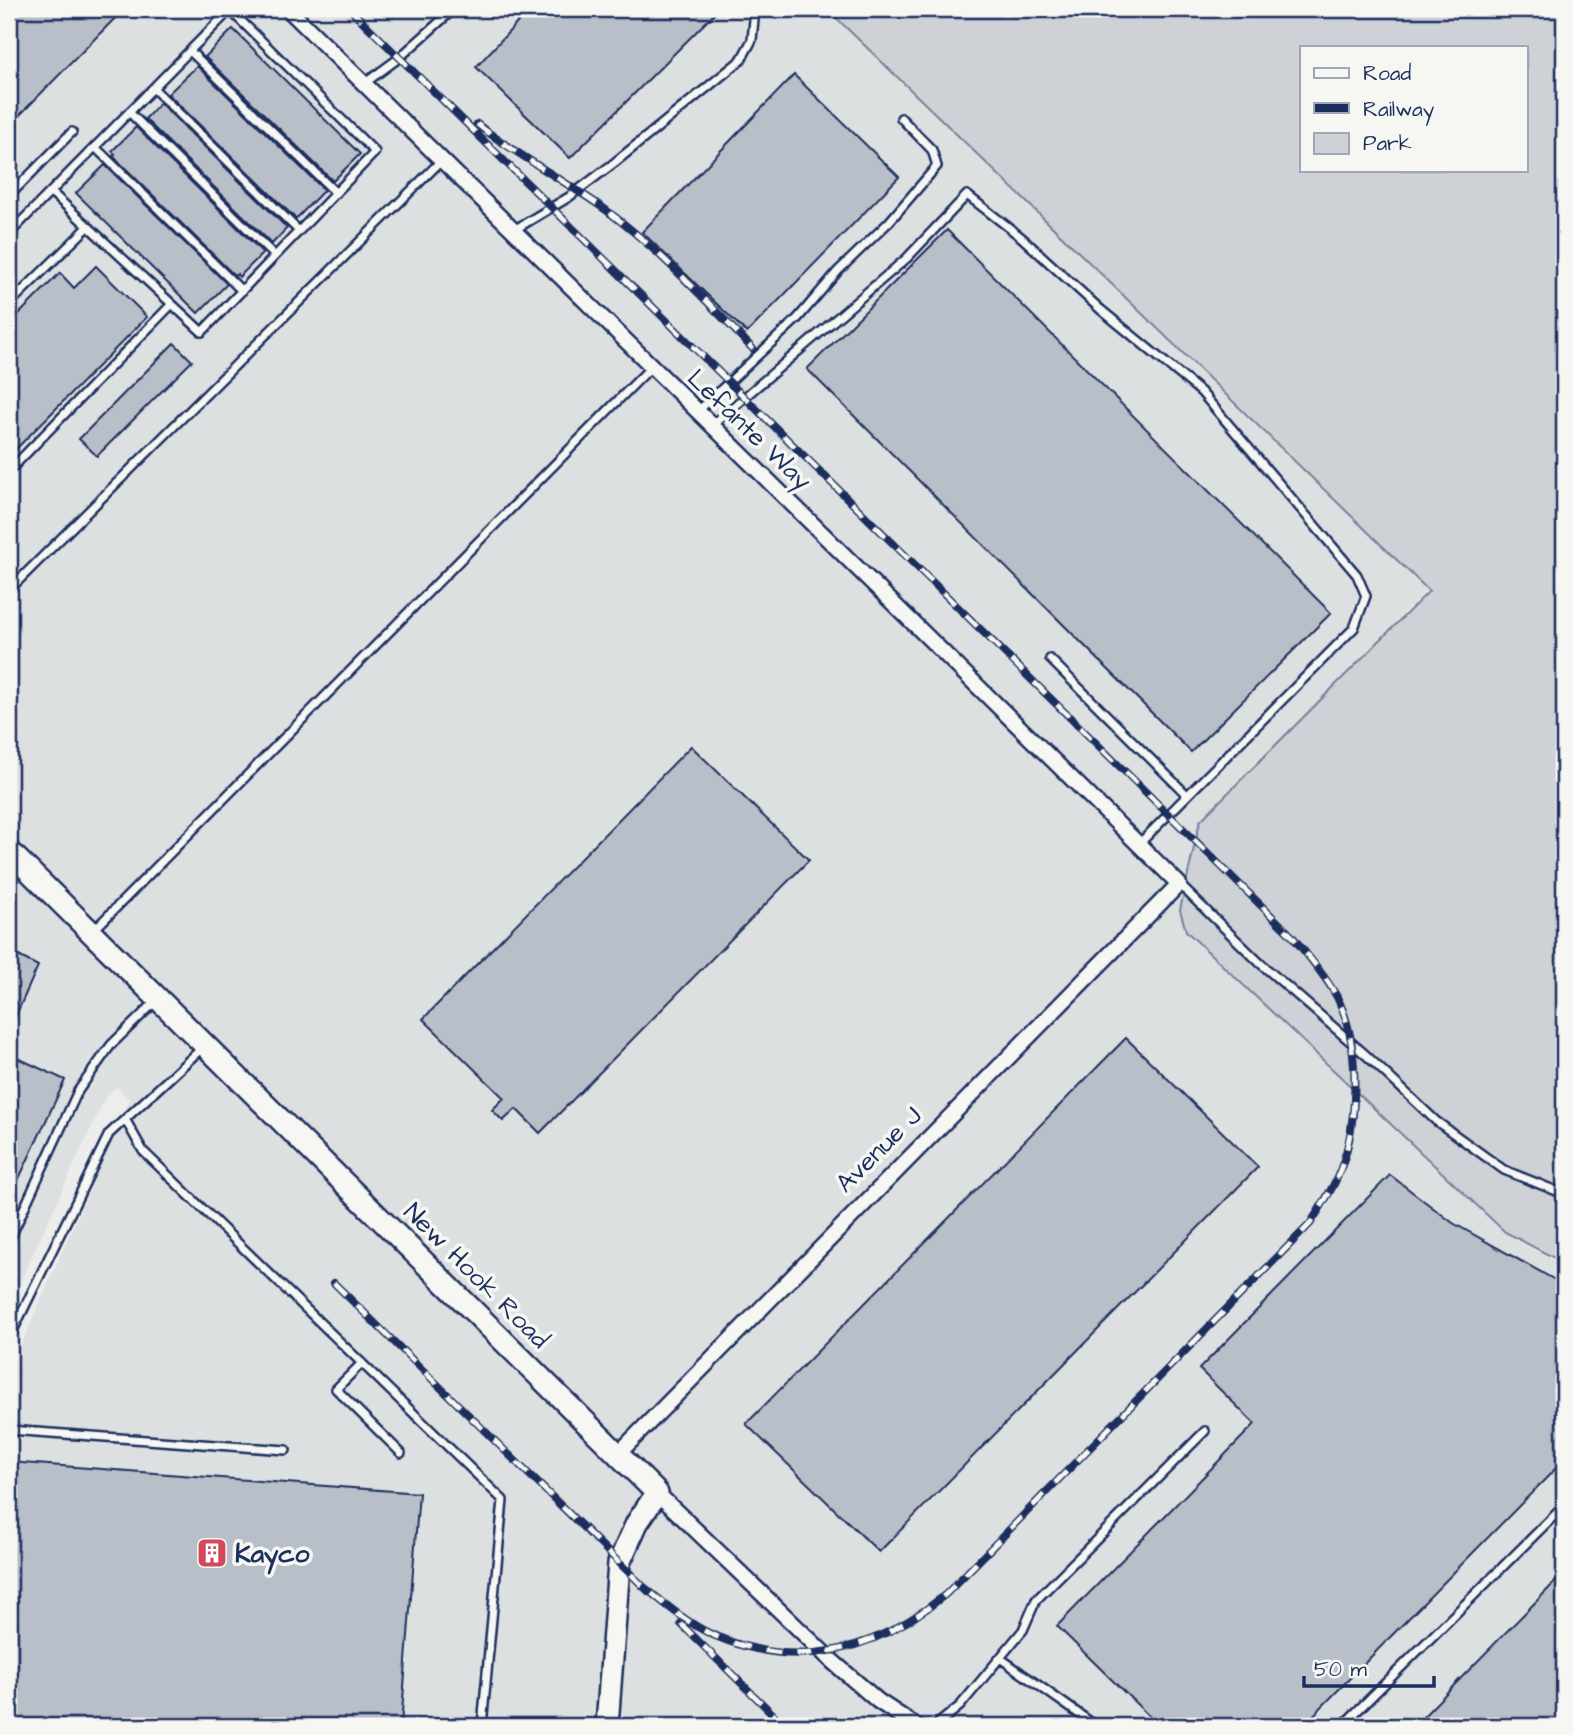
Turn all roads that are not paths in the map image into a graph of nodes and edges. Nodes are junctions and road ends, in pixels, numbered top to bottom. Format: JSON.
{"nodes":[{"id":1,"x":231,"y":9,"type":"edge"},
{"id":2,"x":288,"y":9,"type":"edge"},
{"id":3,"x":454,"y":9,"type":"edge"},
{"id":4,"x":755,"y":9,"type":"edge"},
{"id":5,"x":190,"y":51,"type":"junction"},
{"id":6,"x":364,"y":84,"type":"junction"},
{"id":7,"x":153,"y":88,"type":"junction"},
{"id":8,"x":129,"y":113,"type":"junction"},
{"id":9,"x":901,"y":118,"type":"dead end"},
{"id":10,"x":72,"y":132,"type":"dead end"},
{"id":11,"x":95,"y":147,"type":"junction"},
{"id":12,"x":442,"y":160,"type":"junction"},
{"id":13,"x":51,"y":192,"type":"junction"},
{"id":14,"x":336,"y":193,"type":"junction"},
{"id":15,"x":9,"y":196,"type":"edge"},
{"id":16,"x":88,"y":227,"type":"junction"},
{"id":17,"x":513,"y":230,"type":"junction"},
{"id":18,"x":299,"y":231,"type":"junction"},
{"id":19,"x":9,"y":234,"type":"edge"},
{"id":20,"x":275,"y":256,"type":"junction"},
{"id":21,"x":242,"y":291,"type":"junction"},
{"id":22,"x":9,"y":304,"type":"edge"},
{"id":23,"x":172,"y":304,"type":"junction"},
{"id":24,"x":652,"y":366,"type":"junction"},
{"id":25,"x":698,"y":411,"type":"junction"},
{"id":26,"x":712,"y":425,"type":"junction"},
{"id":27,"x":9,"y":471,"type":"edge"},
{"id":28,"x":9,"y":590,"type":"edge"},
{"id":29,"x":1050,"y":659,"type":"dead end"},
{"id":30,"x":1188,"y":795,"type":"junction"},
{"id":31,"x":1139,"y":844,"type":"junction"},
{"id":32,"x":9,"y":851,"type":"edge"},
{"id":33,"x":1179,"y":884,"type":"junction"},
{"id":34,"x":91,"y":932,"type":"junction"},
{"id":35,"x":158,"y":999,"type":"junction"},
{"id":36,"x":205,"y":1045,"type":"junction"},
{"id":37,"x":125,"y":1119,"type":"junction"},
{"id":38,"x":1564,"y":1194,"type":"edge"},
{"id":39,"x":9,"y":1241,"type":"edge"},
{"id":40,"x":9,"y":1339,"type":"edge"},
{"id":41,"x":362,"y":1363,"type":"junction"},
{"id":42,"x":9,"y":1430,"type":"edge"},
{"id":43,"x":1205,"y":1431,"type":"dead end"},
{"id":44,"x":286,"y":1450,"type":"dead end"},
{"id":45,"x":401,"y":1453,"type":"dead end"},
{"id":46,"x":618,"y":1454,"type":"junction"},
{"id":47,"x":657,"y":1493,"type":"junction"},
{"id":48,"x":1564,"y":1506,"type":"edge"},
{"id":49,"x":1000,"y":1658,"type":"junction"},
{"id":50,"x":482,"y":1726,"type":"edge"},
{"id":51,"x":607,"y":1726,"type":"edge"},
{"id":52,"x":916,"y":1726,"type":"edge"},
{"id":53,"x":935,"y":1726,"type":"edge"},
{"id":54,"x":1096,"y":1726,"type":"edge"},
{"id":55,"x":1342,"y":1726,"type":"edge"}],
"edges":[{"from":1,"to":5,"type":"lane"},
{"from":1,"to":14,"type":"lane"},
{"from":2,"to":6,"type":"street","name":"Lefante Way"},
{"from":3,"to":6,"type":"lane"},
{"from":4,"to":17,"type":"lane"},
{"from":5,"to":7,"type":"lane"},
{"from":5,"to":14,"type":"lane"},
{"from":6,"to":12,"type":"street","name":"Lefante Way"},
{"from":7,"to":8,"type":"lane"},
{"from":7,"to":18,"type":"lane"},
{"from":8,"to":11,"type":"lane"},
{"from":8,"to":20,"type":"lane"},
{"from":9,"to":25,"type":"lane"},
{"from":10,"to":15,"type":"lane"},
{"from":11,"to":13,"type":"lane"},
{"from":11,"to":21,"type":"lane"},
{"from":12,"to":17,"type":"street","name":"Lefante Way"},
{"from":12,"to":28,"type":"lane"},
{"from":13,"to":16,"type":"lane"},
{"from":13,"to":19,"type":"lane"},
{"from":14,"to":18,"type":"lane"},
{"from":16,"to":22,"type":"lane"},
{"from":16,"to":23,"type":"lane"},
{"from":17,"to":24,"type":"street","name":"Lefante Way"},
{"from":18,"to":20,"type":"lane"},
{"from":20,"to":21,"type":"lane"},
{"from":21,"to":23,"type":"lane"},
{"from":23,"to":27,"type":"lane"},
{"from":24,"to":25,"type":"street","name":"Lefante Way"},
{"from":24,"to":34,"type":"lane"},
{"from":25,"to":26,"type":"street","name":"Lefante Way"},
{"from":26,"to":30,"type":"lane"},
{"from":26,"to":31,"type":"street","name":"Lefante Way"},
{"from":29,"to":30,"type":"lane"},
{"from":30,"to":31,"type":"lane"},
{"from":31,"to":33,"type":"street","name":"Lefante Way"},
{"from":32,"to":34,"type":"street","name":"New Hook Road"},
{"from":33,"to":38,"type":"lane"},
{"from":33,"to":46,"type":"street","name":"Avenue J"},
{"from":34,"to":35,"type":"street","name":"New Hook Road"},
{"from":35,"to":36,"type":"street","name":"New Hook Road"},
{"from":35,"to":39,"type":"lane"},
{"from":36,"to":37,"type":"lane"},
{"from":36,"to":46,"type":"street","name":"New Hook Road"},
{"from":37,"to":40,"type":"lane"},
{"from":37,"to":41,"type":"lane"},
{"from":41,"to":45,"type":"lane"},
{"from":41,"to":50,"type":"lane"},
{"from":42,"to":44,"type":"lane"},
{"from":43,"to":49,"type":"lane"},
{"from":46,"to":47,"type":"street","name":"New Hook Road"},
{"from":47,"to":51,"type":"street"},
{"from":47,"to":52,"type":"street","name":"New Hook Road"},
{"from":48,"to":55,"type":"lane"},
{"from":49,"to":53,"type":"lane"},
{"from":49,"to":54,"type":"lane"}]}
